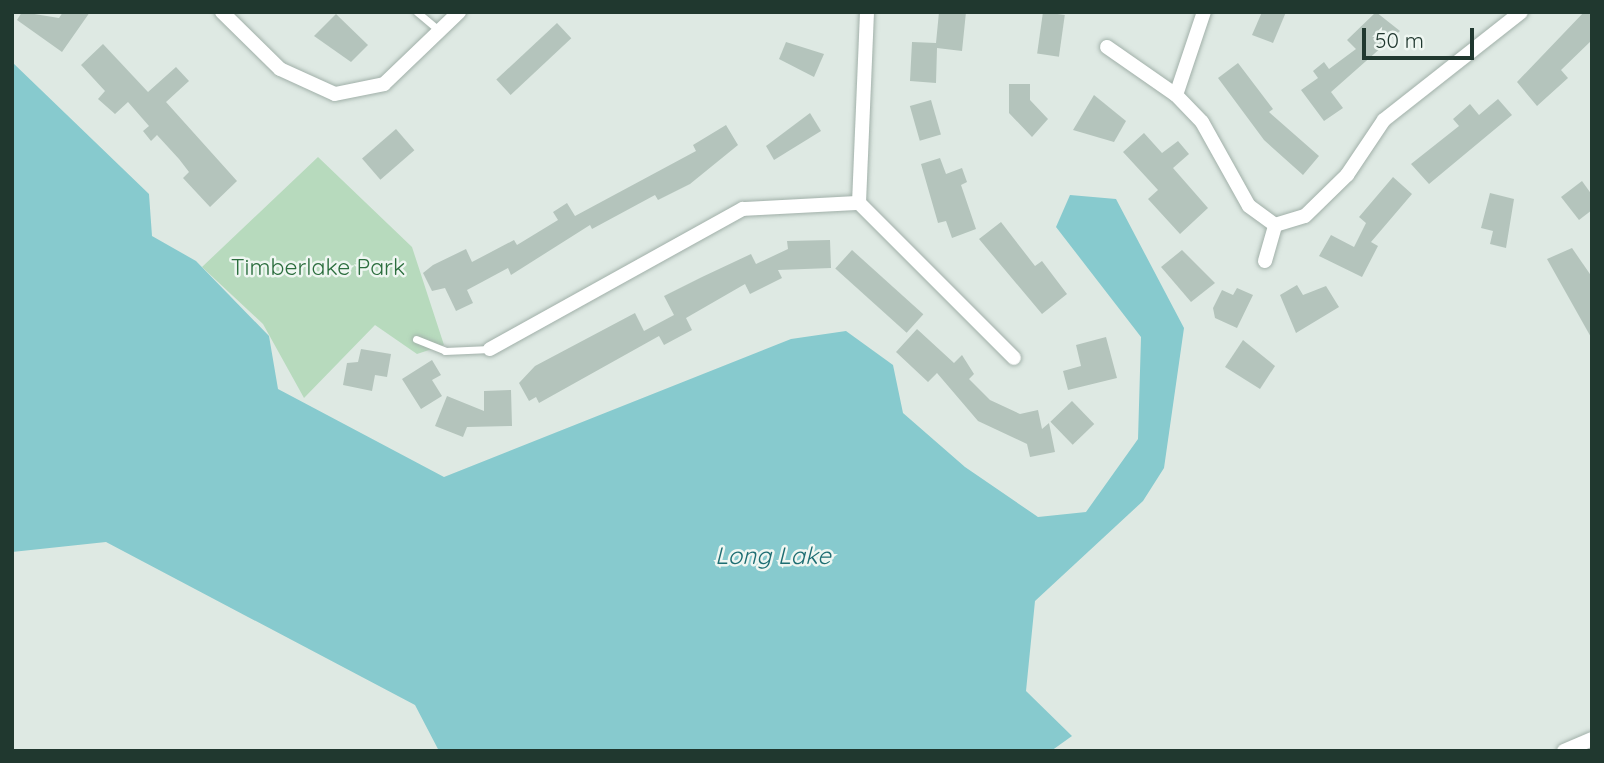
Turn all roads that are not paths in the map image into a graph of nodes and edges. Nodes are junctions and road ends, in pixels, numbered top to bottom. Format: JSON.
{"nodes":[{"id":1,"x":222,"y":12,"type":"edge"},
{"id":2,"x":417,"y":12,"type":"edge"},
{"id":3,"x":459,"y":12,"type":"edge"},
{"id":4,"x":867,"y":12,"type":"edge"},
{"id":5,"x":1203,"y":12,"type":"edge"},
{"id":6,"x":1521,"y":12,"type":"edge"},
{"id":7,"x":441,"y":31,"type":"junction"},
{"id":8,"x":1107,"y":47,"type":"dead end"},
{"id":9,"x":1176,"y":95,"type":"junction"},
{"id":10,"x":859,"y":203,"type":"junction"},
{"id":11,"x":1275,"y":225,"type":"junction"},
{"id":12,"x":1265,"y":261,"type":"dead end"},
{"id":13,"x":416,"y":339,"type":"dead end"},
{"id":14,"x":490,"y":349,"type":"joint"},
{"id":15,"x":1014,"y":358,"type":"dead end"},
{"id":16,"x":1592,"y":739,"type":"edge"},
{"id":17,"x":1564,"y":751,"type":"edge"}],
"edges":[{"from":1,"to":7,"type":"street"},
{"from":2,"to":7,"type":"lane"},
{"from":3,"to":7,"type":"street"},
{"from":4,"to":10,"type":"street"},
{"from":5,"to":9,"type":"street"},
{"from":6,"to":11,"type":"street"},
{"from":8,"to":9,"type":"street"},
{"from":9,"to":11,"type":"street"},
{"from":10,"to":14,"type":"street"},
{"from":10,"to":15,"type":"street"},
{"from":11,"to":12,"type":"street"},
{"from":13,"to":14,"type":"lane"},
{"from":16,"to":17,"type":"street"}]}
